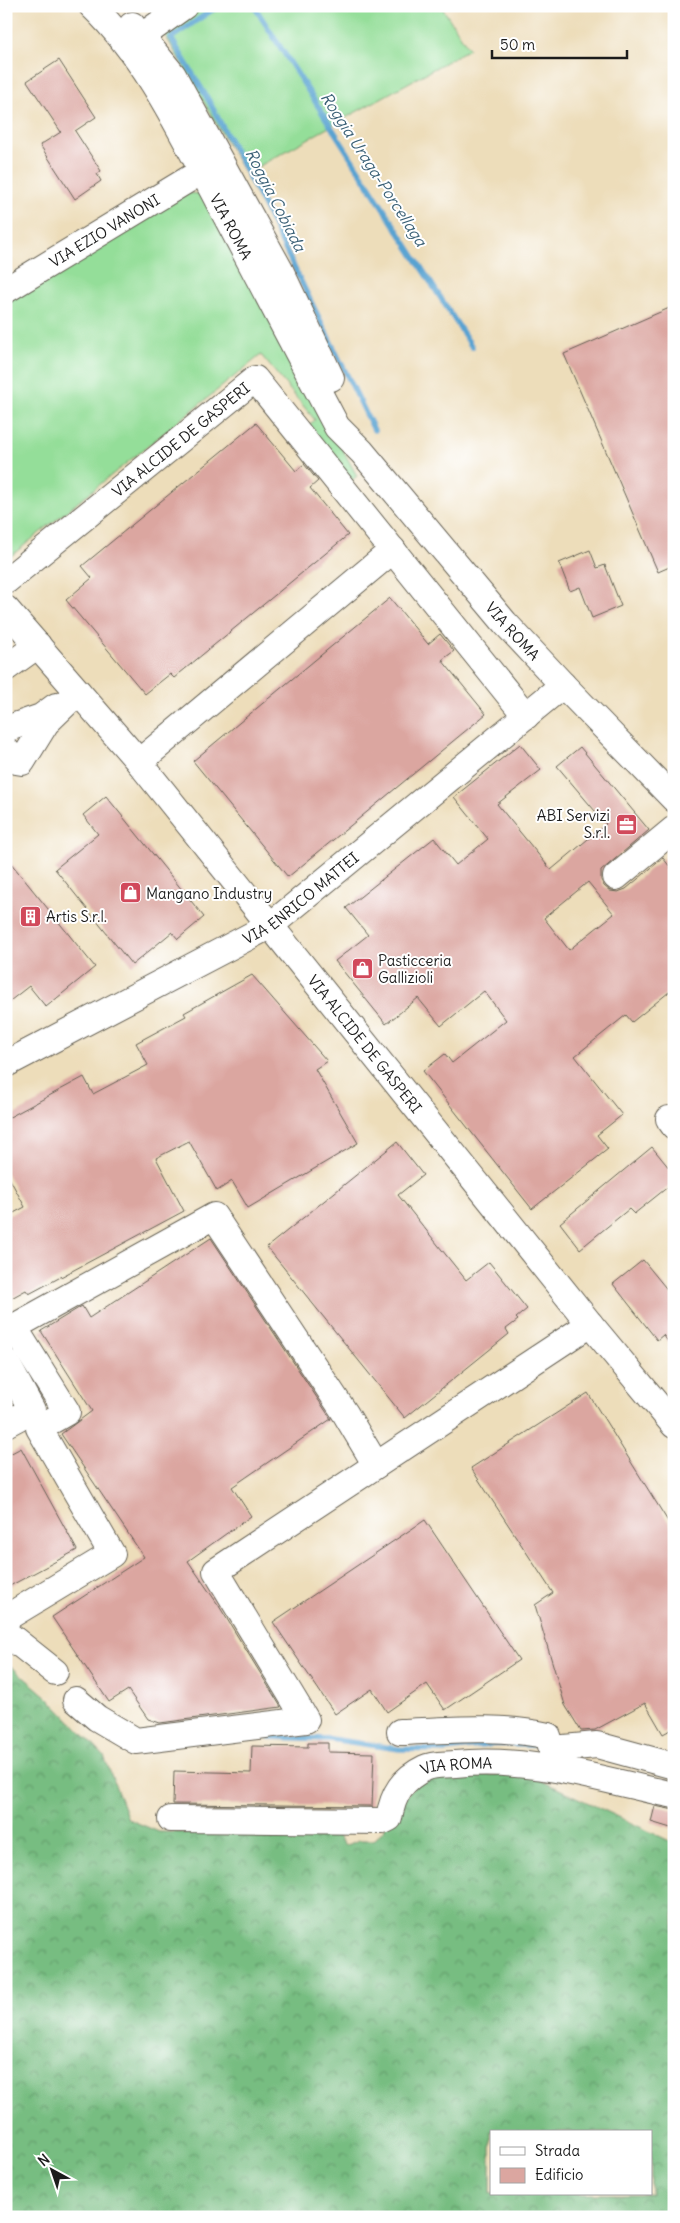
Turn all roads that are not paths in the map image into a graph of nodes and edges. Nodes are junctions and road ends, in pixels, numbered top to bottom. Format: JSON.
{"nodes":[{"id":1,"x":92,"y":6,"type":"edge"},
{"id":2,"x":115,"y":6,"type":"edge"},
{"id":3,"x":184,"y":6,"type":"edge"},
{"id":4,"x":142,"y":36,"type":"junction"},
{"id":5,"x":211,"y":165,"type":"junction"},
{"id":6,"x":6,"y":290,"type":"edge"},
{"id":7,"x":393,"y":550,"type":"junction"},
{"id":8,"x":6,"y":581,"type":"edge"},
{"id":9,"x":6,"y":609,"type":"edge"},
{"id":10,"x":38,"y":645,"type":"junction"},
{"id":11,"x":6,"y":668,"type":"edge"},
{"id":12,"x":563,"y":686,"type":"junction"},
{"id":13,"x":72,"y":697,"type":"junction"},
{"id":14,"x":526,"y":716,"type":"junction"},
{"id":15,"x":6,"y":729,"type":"edge"},
{"id":16,"x":6,"y":750,"type":"edge"},
{"id":17,"x":139,"y":762,"type":"junction"},
{"id":18,"x":674,"y":799,"type":"edge"},
{"id":19,"x":674,"y":829,"type":"edge"},
{"id":20,"x":616,"y":877,"type":"dead end"},
{"id":21,"x":271,"y":926,"type":"junction"},
{"id":22,"x":6,"y":1064,"type":"edge"},
{"id":23,"x":590,"y":1324,"type":"junction"},
{"id":24,"x":6,"y":1362,"type":"edge"},
{"id":25,"x":6,"y":1424,"type":"edge"},
{"id":26,"x":674,"y":1425,"type":"edge"},
{"id":27,"x":376,"y":1465,"type":"junction"},
{"id":28,"x":6,"y":1618,"type":"edge"},
{"id":29,"x":6,"y":1632,"type":"edge"},
{"id":30,"x":55,"y":1672,"type":"dead end"},
{"id":31,"x":76,"y":1700,"type":"dead end"},
{"id":32,"x":400,"y":1732,"type":"dead end"},
{"id":33,"x":552,"y":1758,"type":"junction"},
{"id":34,"x":674,"y":1766,"type":"edge"},
{"id":35,"x":674,"y":1795,"type":"edge"},
{"id":36,"x":171,"y":1819,"type":"dead end"}],
"edges":[{"from":1,"to":5,"type":"street","name":"VIA ROMA"},
{"from":2,"to":4,"type":"street","name":"VIA ROMA"},
{"from":3,"to":4,"type":"street"},
{"from":4,"to":5,"type":"street","name":"VIA ROMA"},
{"from":5,"to":6,"type":"street","name":"VIA EZIO VANONI"},
{"from":5,"to":12,"type":"street","name":"VIA ROMA"},
{"from":7,"to":8,"type":"street","name":"VIA ALCIDE DE GASPERI"},
{"from":7,"to":14,"type":"street","name":"VIA ALCIDE DE GASPERI"},
{"from":7,"to":17,"type":"street"},
{"from":9,"to":10,"type":"street","name":"VIA ALCIDE DE GASPERI"},
{"from":10,"to":11,"type":"street"},
{"from":10,"to":13,"type":"street","name":"VIA ALCIDE DE GASPERI"},
{"from":12,"to":14,"type":"street","name":"VIA ENRICO MATTEI"},
{"from":12,"to":18,"type":"street","name":"VIA ROMA"},
{"from":13,"to":15,"type":"street"},
{"from":13,"to":16,"type":"street"},
{"from":13,"to":17,"type":"street","name":"VIA ALCIDE DE GASPERI"},
{"from":14,"to":21,"type":"street","name":"VIA ENRICO MATTEI"},
{"from":17,"to":21,"type":"street","name":"VIA ALCIDE DE GASPERI"},
{"from":19,"to":20,"type":"street"},
{"from":21,"to":22,"type":"street","name":"VIA ENRICO MATTEI"},
{"from":21,"to":23,"type":"street","name":"VIA ALCIDE DE GASPERI"},
{"from":23,"to":26,"type":"street","name":"VIA ALCIDE DE GASPERI"},
{"from":23,"to":27,"type":"street"},
{"from":24,"to":25,"type":"street"},
{"from":27,"to":28,"type":"street"},
{"from":27,"to":31,"type":"street"},
{"from":29,"to":30,"type":"street"},
{"from":32,"to":33,"type":"street"},
{"from":33,"to":34,"type":"street","name":"VIA ROMA"},
{"from":33,"to":35,"type":"street","name":"VIA ROMA"},
{"from":33,"to":36,"type":"street","name":"VIA ROMA"}]}
